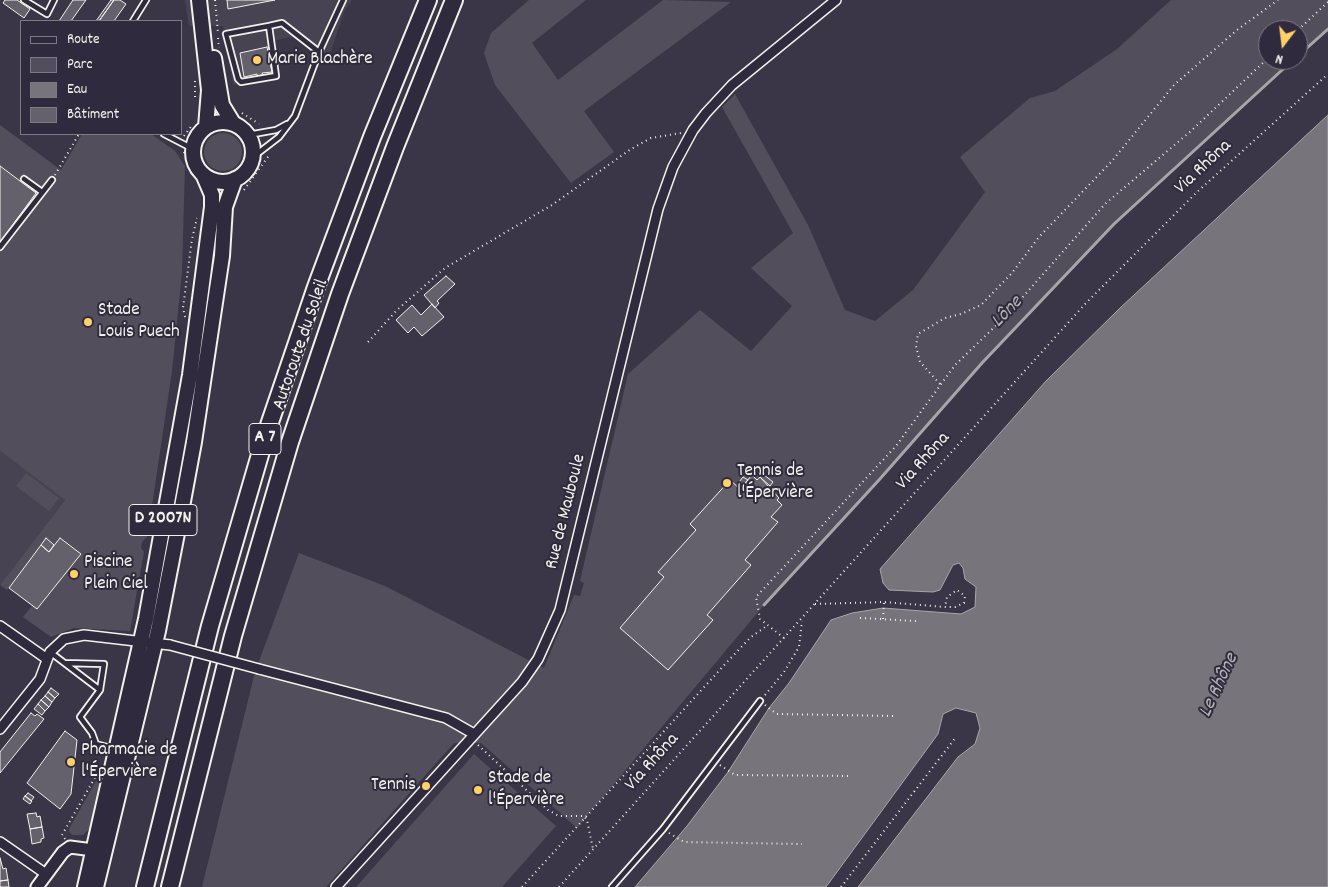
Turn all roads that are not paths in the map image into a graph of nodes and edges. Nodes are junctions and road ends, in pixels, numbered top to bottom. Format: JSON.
{"nodes":[{"id":1,"x":24,"y":0,"type":"edge"},
{"id":2,"x":54,"y":0,"type":"edge"},
{"id":3,"x":146,"y":0,"type":"edge"},
{"id":4,"x":199,"y":0,"type":"edge"},
{"id":5,"x":208,"y":0,"type":"edge"},
{"id":6,"x":343,"y":0,"type":"edge"},
{"id":7,"x":428,"y":0,"type":"edge"},
{"id":8,"x":454,"y":0,"type":"edge"},
{"id":9,"x":836,"y":0,"type":"edge"},
{"id":10,"x":134,"y":20,"type":"edge"},
{"id":11,"x":269,"y":26,"type":"junction"},
{"id":12,"x":319,"y":52,"type":"junction"},
{"id":13,"x":235,"y":116,"type":"junction"},
{"id":14,"x":288,"y":124,"type":"junction"},
{"id":15,"x":206,"y":127,"type":"junction"},
{"id":16,"x":166,"y":135,"type":"edge"},
{"id":17,"x":248,"y":135,"type":"junction"},
{"id":18,"x":193,"y":149,"type":"junction"},
{"id":19,"x":253,"y":157,"type":"junction"},
{"id":20,"x":203,"y":174,"type":"junction"},
{"id":21,"x":24,"y":179,"type":"dead end"},
{"id":22,"x":235,"y":179,"type":"junction"},
{"id":23,"x":52,"y":180,"type":"road end"},
{"id":24,"x":42,"y":192,"type":"junction"},
{"id":25,"x":0,"y":247,"type":"edge"},
{"id":26,"x":0,"y":626,"type":"edge"},
{"id":27,"x":148,"y":641,"type":"junction"},
{"id":28,"x":48,"y":656,"type":"junction"},
{"id":29,"x":65,"y":663,"type":"junction"},
{"id":30,"x":100,"y":690,"type":"junction"},
{"id":31,"x":760,"y":701,"type":"road end"},
{"id":32,"x":0,"y":729,"type":"edge"},
{"id":33,"x":474,"y":734,"type":"junction"},
{"id":34,"x":116,"y":750,"type":"junction"},
{"id":35,"x":0,"y":842,"type":"edge"},
{"id":36,"x":98,"y":850,"type":"junction"},
{"id":37,"x":46,"y":874,"type":"junction"},
{"id":38,"x":37,"y":887,"type":"edge"},
{"id":39,"x":84,"y":887,"type":"edge"},
{"id":40,"x":96,"y":887,"type":"edge"},
{"id":41,"x":145,"y":887,"type":"edge"},
{"id":42,"x":170,"y":887,"type":"edge"},
{"id":43,"x":336,"y":887,"type":"edge"},
{"id":44,"x":612,"y":887,"type":"edge"}],
"edges":[{"from":1,"to":2,"type":"lane"},
{"from":3,"to":10,"type":"lane"},
{"from":4,"to":15,"type":"main road"},
{"from":5,"to":13,"type":"main road"},
{"from":6,"to":12,"type":"lane"},
{"from":7,"to":41,"type":"highway","name":"Autoroute du Soleil","number":"A 7"},
{"from":8,"to":42,"type":"highway","name":"Autoroute du Soleil","number":"A 7"},
{"from":9,"to":33,"type":"street","name":"Rue de Mauboule"},
{"from":11,"to":11,"type":"lane"},
{"from":11,"to":12,"type":"lane"},
{"from":12,"to":14,"type":"lane"},
{"from":13,"to":15,"type":"main road"},
{"from":13,"to":17,"type":"main road"},
{"from":14,"to":17,"type":"lane"},
{"from":14,"to":19,"type":"lane"},
{"from":15,"to":18,"type":"main road"},
{"from":16,"to":18,"type":"lane"},
{"from":17,"to":19,"type":"main road"},
{"from":18,"to":20,"type":"main road"},
{"from":19,"to":22,"type":"main road"},
{"from":20,"to":22,"type":"main road"},
{"from":20,"to":27,"type":"main road","number":"D 2007N"},
{"from":21,"to":24,"type":"lane"},
{"from":22,"to":27,"type":"main road","number":"D 2007N"},
{"from":23,"to":24,"type":"lane"},
{"from":24,"to":25,"type":"lane"},
{"from":26,"to":28,"type":"street"},
{"from":27,"to":28,"type":"street"},
{"from":27,"to":33,"type":"street","bridge":true},
{"from":27,"to":34,"type":"main road","number":"D 2007N"},
{"from":27,"to":36,"type":"main road","number":"D 2007N"},
{"from":28,"to":29,"type":"lane"},
{"from":28,"to":32,"type":"street"},
{"from":29,"to":30,"type":"lane"},
{"from":29,"to":30,"type":"lane"},
{"from":30,"to":34,"type":"lane"},
{"from":31,"to":44,"type":"lane"},
{"from":33,"to":43,"type":"street","name":"Rue de Mauboule"},
{"from":34,"to":36,"type":"main road","number":"D 2007N"},
{"from":35,"to":37,"type":"street"},
{"from":36,"to":37,"type":"street"},
{"from":36,"to":39,"type":"main road","number":"D 2007N"},
{"from":36,"to":40,"type":"main road","number":"D 2007N"},
{"from":37,"to":38,"type":"street"}]}
